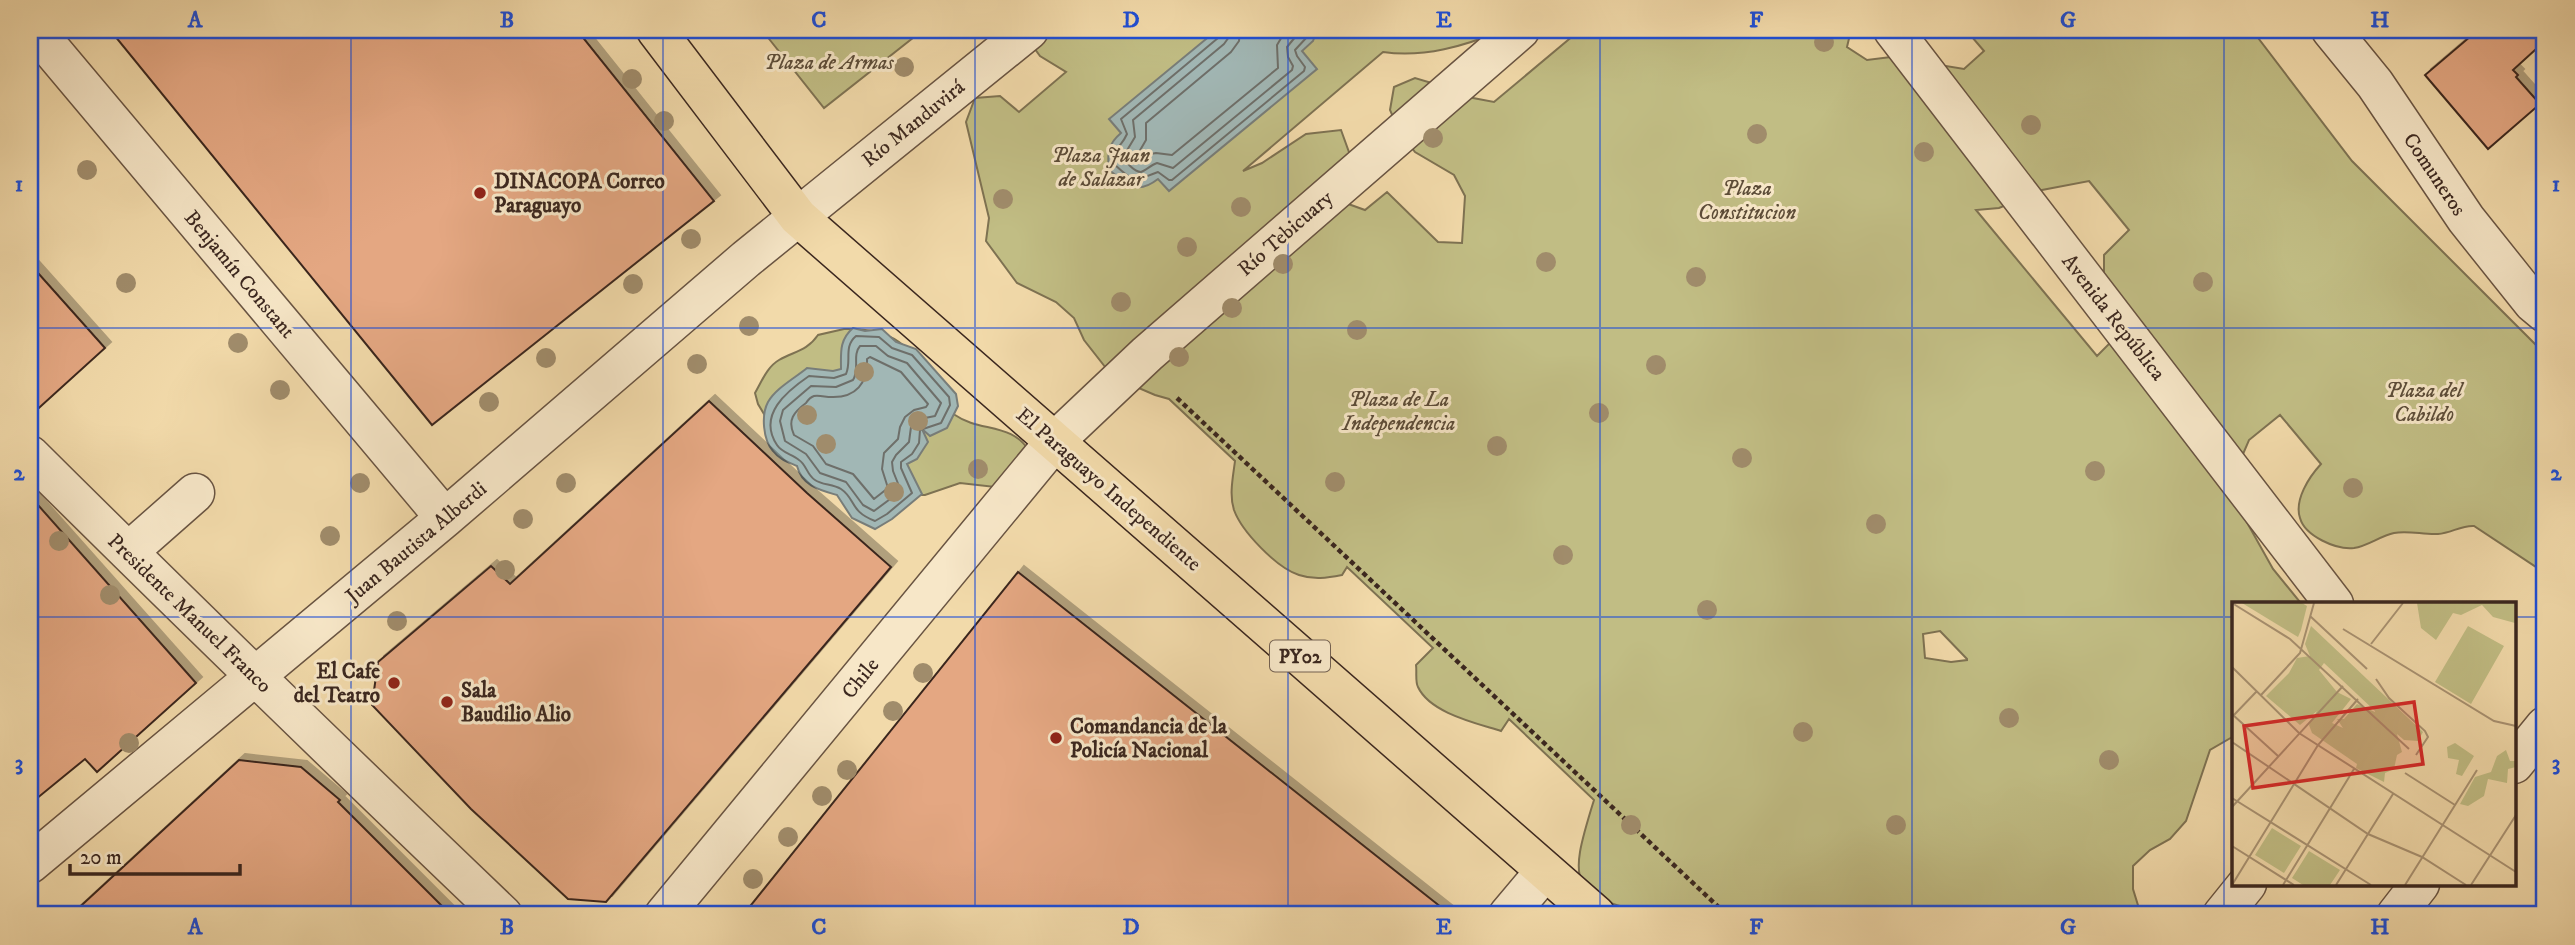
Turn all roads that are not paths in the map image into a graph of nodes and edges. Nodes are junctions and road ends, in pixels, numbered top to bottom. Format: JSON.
{"nodes":[{"id":1,"x":35,"y":30,"type":"edge"},
{"id":2,"x":656,"y":30,"type":"edge"},
{"id":3,"x":1029,"y":30,"type":"edge"},
{"id":4,"x":1520,"y":30,"type":"edge"},
{"id":5,"x":1893,"y":30,"type":"edge"},
{"id":6,"x":2330,"y":30,"type":"edge"},
{"id":7,"x":798,"y":216,"type":"junction"},
{"id":8,"x":2545,"y":313,"type":"edge"},
{"id":9,"x":1055,"y":441,"type":"junction"},
{"id":10,"x":30,"y":455,"type":"edge"},
{"id":11,"x":195,"y":493,"type":"dead end"},
{"id":12,"x":445,"y":518,"type":"junction"},
{"id":13,"x":128,"y":552,"type":"junction"},
{"id":14,"x":2332,"y":602,"type":"edge"},
{"id":15,"x":257,"y":676,"type":"junction"},
{"id":16,"x":2545,"y":726,"type":"edge"},
{"id":17,"x":2516,"y":762,"type":"edge"},
{"id":18,"x":30,"y":864,"type":"edge"},
{"id":19,"x":1545,"y":871,"type":"junction"},
{"id":20,"x":2245,"y":886,"type":"edge"},
{"id":21,"x":2418,"y":886,"type":"edge"},
{"id":22,"x":503,"y":915,"type":"edge"},
{"id":23,"x":664,"y":915,"type":"edge"},
{"id":24,"x":1508,"y":915,"type":"edge"},
{"id":25,"x":1596,"y":915,"type":"edge"},
{"id":26,"x":2222,"y":915,"type":"edge"},
{"id":27,"x":2396,"y":915,"type":"edge"}],
"edges":[{"from":1,"to":12,"type":"street","name":"Benjamín Constant"},
{"from":2,"to":7,"type":"highway","name":"El Paraguayo Independiente"},
{"from":3,"to":7,"type":"street","name":"Río Manduvirá"},
{"from":4,"to":9,"type":"street","name":"Río Tebicuary"},
{"from":5,"to":14,"type":"street","name":"Avenida República"},
{"from":6,"to":8,"type":"street","name":"Comuneros"},
{"from":7,"to":9,"type":"highway","name":"El Paraguayo Independiente"},
{"from":7,"to":12,"type":"street","name":"Juan Bautista Alberdi"},
{"from":9,"to":19,"type":"highway","name":"El Paraguayo Independiente","number":"PY02"},
{"from":9,"to":23,"type":"street","name":"Chile"},
{"from":10,"to":13,"type":"street","name":"Presidente Manuel Franco"},
{"from":11,"to":13,"type":"street"},
{"from":12,"to":15,"type":"street","name":"Juan Bautista Alberdi"},
{"from":13,"to":15,"type":"street","name":"Presidente Manuel Franco"},
{"from":15,"to":18,"type":"street","name":"Juan Bautista Alberdi"},
{"from":15,"to":22,"type":"street","name":"Presidente Manuel Franco"},
{"from":16,"to":17,"type":"street"},
{"from":19,"to":24,"type":"street"},
{"from":19,"to":25,"type":"highway","name":"El Paraguayo Independiente","number":"PY02"},
{"from":20,"to":26,"type":"street"},
{"from":21,"to":27,"type":"street"}]}
